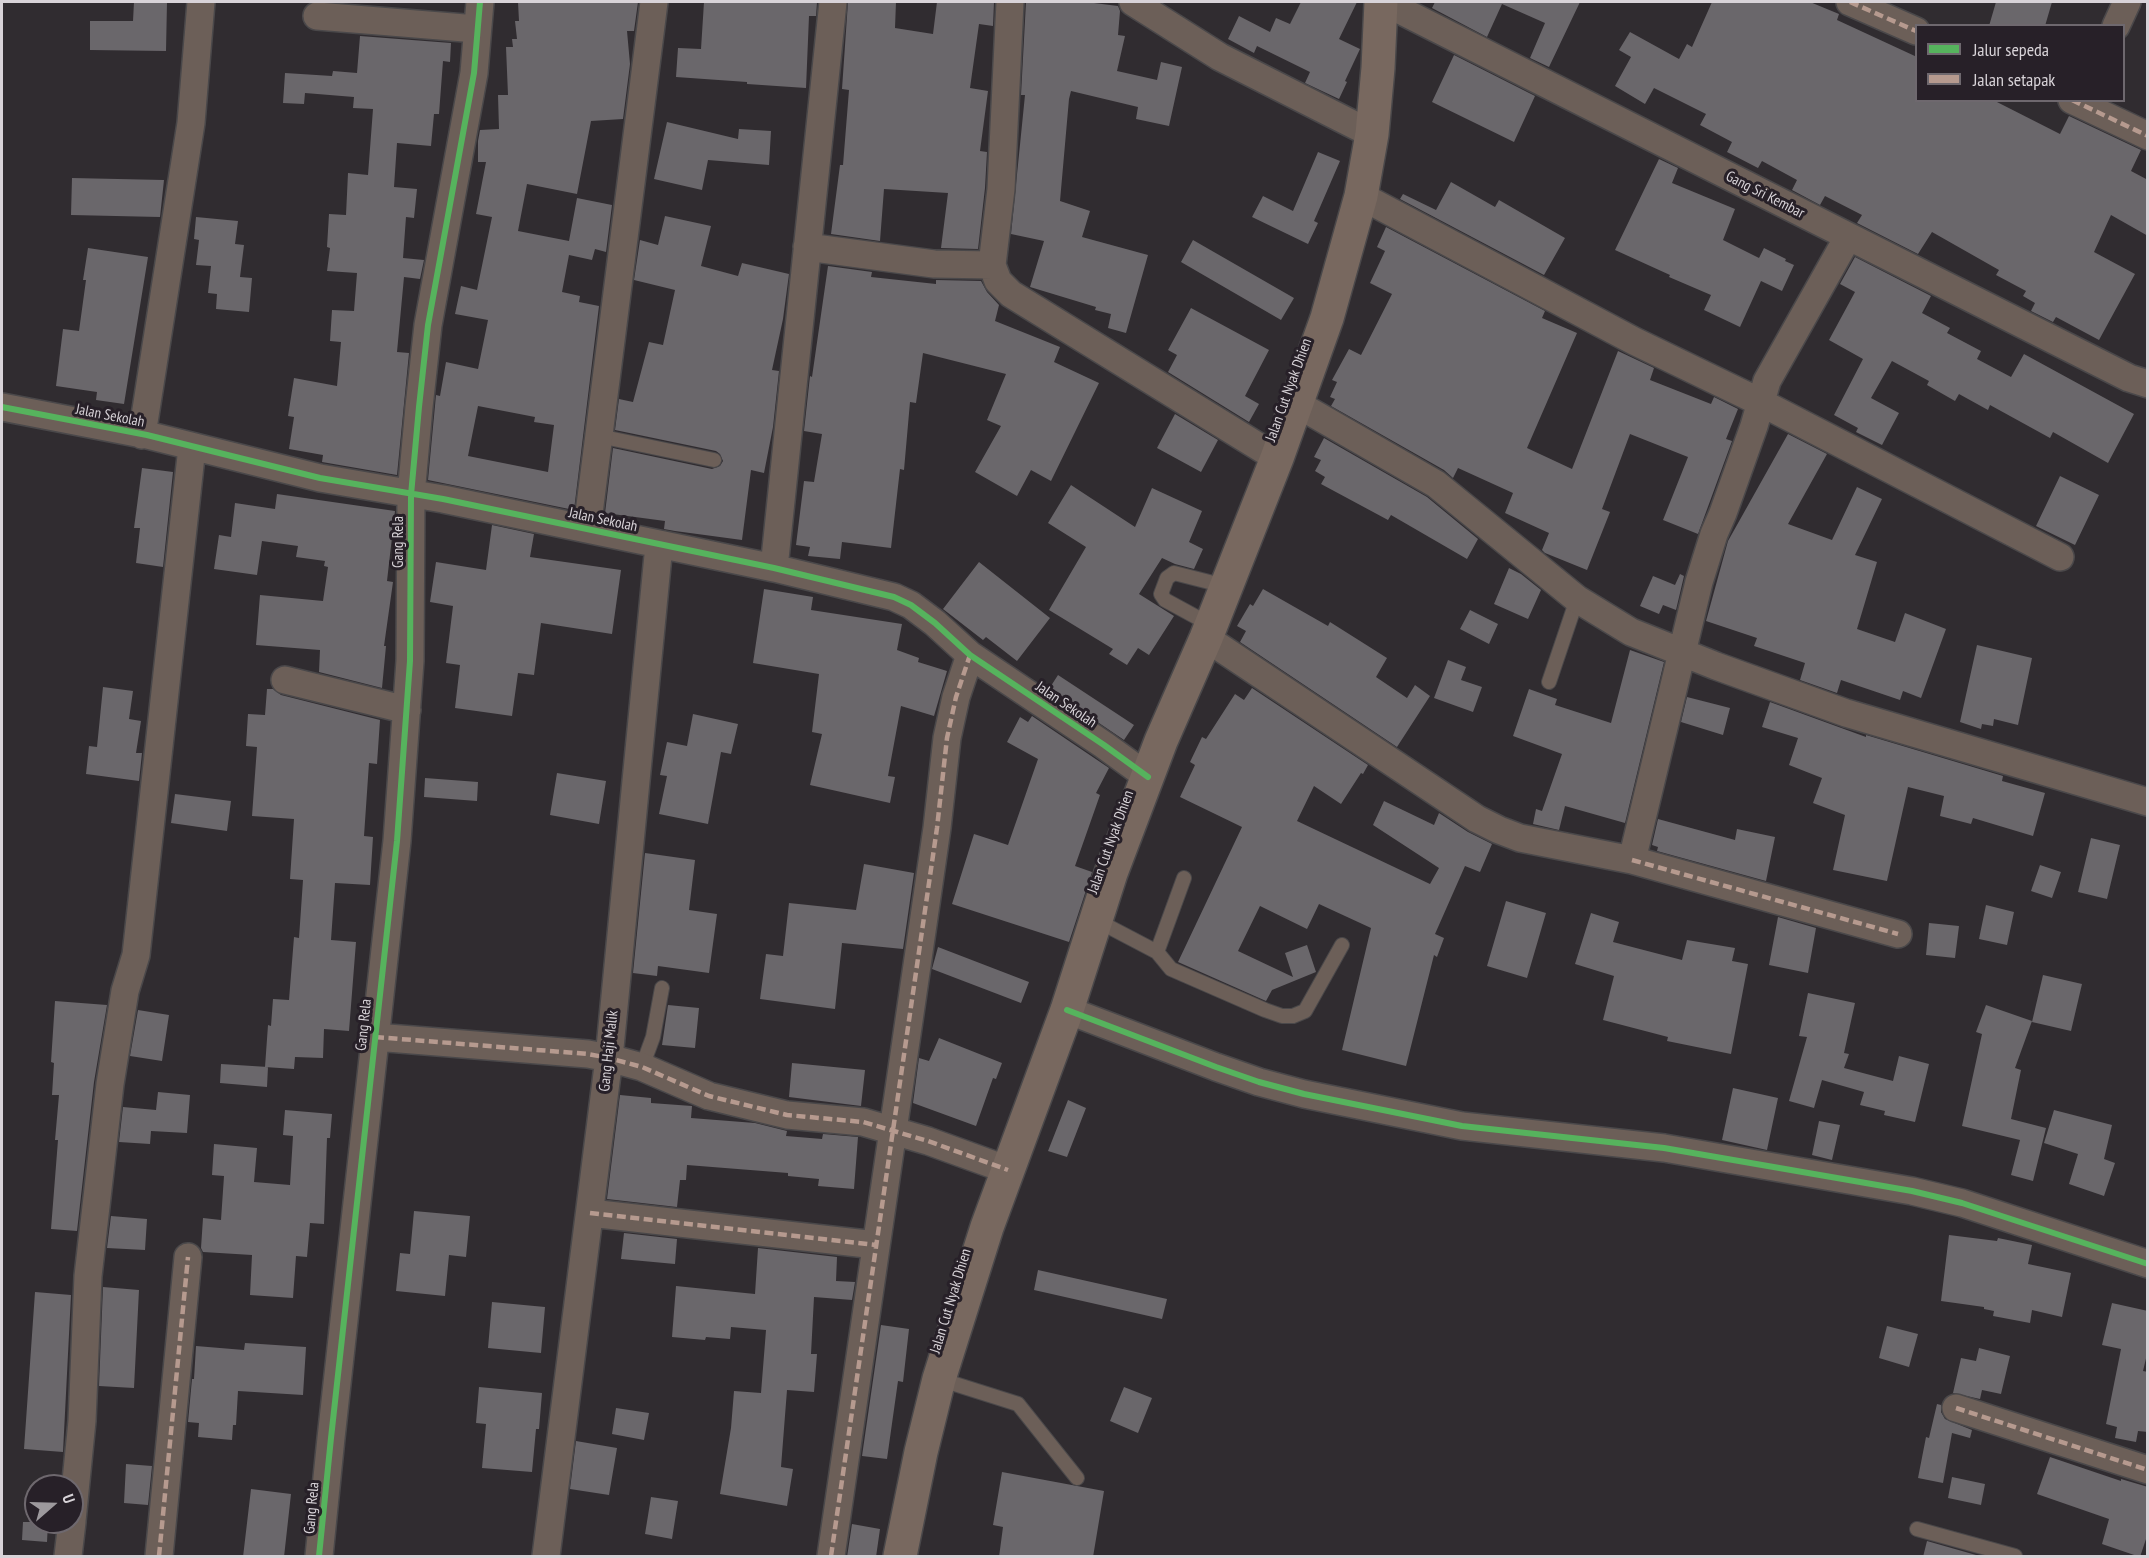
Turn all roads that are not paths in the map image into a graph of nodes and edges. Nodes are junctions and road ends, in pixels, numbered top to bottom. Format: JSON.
{"nodes":[{"id":1,"x":201,"y":2,"type":"edge"},
{"id":2,"x":480,"y":2,"type":"edge"},
{"id":3,"x":654,"y":2,"type":"edge"},
{"id":4,"x":833,"y":2,"type":"edge"},
{"id":5,"x":1010,"y":2,"type":"edge"},
{"id":6,"x":1133,"y":2,"type":"edge"},
{"id":7,"x":1382,"y":2,"type":"edge"},
{"id":8,"x":1850,"y":2,"type":"edge"},
{"id":9,"x":2127,"y":2,"type":"edge"},
{"id":10,"x":317,"y":16,"type":"dead end"},
{"id":11,"x":2117,"y":24,"type":"edge"},
{"id":12,"x":477,"y":29,"type":"junction"},
{"id":13,"x":1915,"y":30,"type":"edge"},
{"id":14,"x":2078,"y":102,"type":"edge"},
{"id":15,"x":2147,"y":133,"type":"edge"},
{"id":16,"x":1372,"y":134,"type":"junction"},
{"id":17,"x":1361,"y":196,"type":"junction"},
{"id":18,"x":1848,"y":237,"type":"junction"},
{"id":19,"x":807,"y":248,"type":"junction"},
{"id":20,"x":992,"y":265,"type":"junction"},
{"id":21,"x":2148,"y":384,"type":"edge"},
{"id":22,"x":1760,"y":402,"type":"junction"},
{"id":23,"x":1297,"y":404,"type":"junction"},
{"id":24,"x":2,"y":407,"type":"edge"},
{"id":25,"x":142,"y":435,"type":"junction"},
{"id":26,"x":599,"y":436,"type":"junction"},
{"id":27,"x":192,"y":447,"type":"junction"},
{"id":28,"x":1277,"y":459,"type":"junction"},
{"id":29,"x":714,"y":460,"type":"dead end"},
{"id":30,"x":411,"y":495,"type":"junction"},
{"id":31,"x":587,"y":529,"type":"junction"},
{"id":32,"x":659,"y":545,"type":"junction"},
{"id":33,"x":2060,"y":556,"type":"dead end"},
{"id":34,"x":774,"y":568,"type":"junction"},
{"id":35,"x":1226,"y":586,"type":"junction"},
{"id":36,"x":1576,"y":599,"type":"junction"},
{"id":37,"x":1208,"y":631,"type":"junction"},
{"id":38,"x":1682,"y":653,"type":"junction"},
{"id":39,"x":970,"y":655,"type":"junction"},
{"id":40,"x":285,"y":680,"type":"dead end"},
{"id":41,"x":1549,"y":682,"type":"dead end"},
{"id":42,"x":407,"y":710,"type":"junction"},
{"id":43,"x":1148,"y":777,"type":"junction"},
{"id":44,"x":2148,"y":802,"type":"edge"},
{"id":45,"x":1632,"y":860,"type":"junction"},
{"id":46,"x":1185,"y":878,"type":"dead end"},
{"id":47,"x":1096,"y":920,"type":"junction"},
{"id":48,"x":1898,"y":934,"type":"dead end"},
{"id":49,"x":1342,"y":945,"type":"dead end"},
{"id":50,"x":1157,"y":952,"type":"junction"},
{"id":51,"x":662,"y":988,"type":"dead end"},
{"id":52,"x":1067,"y":1010,"type":"junction"},
{"id":53,"x":375,"y":1037,"type":"junction"},
{"id":54,"x":609,"y":1058,"type":"junction"},
{"id":55,"x":642,"y":1067,"type":"junction"},
{"id":56,"x":893,"y":1129,"type":"junction"},
{"id":57,"x":1008,"y":1170,"type":"junction"},
{"id":58,"x":590,"y":1213,"type":"junction"},
{"id":59,"x":876,"y":1245,"type":"junction"},
{"id":60,"x":188,"y":1257,"type":"dead end"},
{"id":61,"x":2148,"y":1264,"type":"edge"},
{"id":62,"x":939,"y":1379,"type":"junction"},
{"id":63,"x":1956,"y":1408,"type":"dead end"},
{"id":64,"x":2148,"y":1470,"type":"edge"},
{"id":65,"x":77,"y":1474,"type":"edge"},
{"id":66,"x":1077,"y":1478,"type":"dead end"},
{"id":67,"x":1917,"y":1529,"type":"dead end"},
{"id":68,"x":71,"y":1534,"type":"edge"},
{"id":69,"x":68,"y":1557,"type":"edge"},
{"id":70,"x":159,"y":1557,"type":"edge"},
{"id":71,"x":320,"y":1557,"type":"edge"},
{"id":72,"x":546,"y":1557,"type":"edge"},
{"id":73,"x":831,"y":1557,"type":"edge"},
{"id":74,"x":900,"y":1557,"type":"edge"},
{"id":75,"x":2015,"y":1557,"type":"edge"}],
"edges":[{"from":1,"to":25,"type":"street"},
{"from":2,"to":12,"type":"street","name":"Gang Rela"},
{"from":3,"to":26,"type":"street"},
{"from":4,"to":19,"type":"street"},
{"from":5,"to":20,"type":"street"},
{"from":6,"to":16,"type":"street"},
{"from":7,"to":16,"type":"main road","name":"Jalan Cut Nyak Dhien"},
{"from":7,"to":18,"type":"street","name":"Gang Sri Kembar"},
{"from":8,"to":13,"type":"street"},
{"from":9,"to":11,"type":"street"},
{"from":10,"to":12,"type":"street"},
{"from":12,"to":30,"type":"street","name":"Gang Rela"},
{"from":14,"to":15,"type":"street"},
{"from":16,"to":17,"type":"main road","name":"Jalan Cut Nyak Dhien"},
{"from":17,"to":22,"type":"street"},
{"from":17,"to":23,"type":"main road","name":"Jalan Cut Nyak Dhien"},
{"from":18,"to":21,"type":"street","name":"Gang Sri Kembar"},
{"from":18,"to":22,"type":"street"},
{"from":19,"to":20,"type":"street"},
{"from":19,"to":34,"type":"street"},
{"from":20,"to":28,"type":"street"},
{"from":22,"to":33,"type":"street"},
{"from":22,"to":38,"type":"street"},
{"from":23,"to":28,"type":"main road","name":"Jalan Cut Nyak Dhien"},
{"from":23,"to":36,"type":"street"},
{"from":24,"to":25,"type":"street","name":"Jalan Sekolah"},
{"from":25,"to":27,"type":"street","name":"Jalan Sekolah"},
{"from":26,"to":29,"type":"lane"},
{"from":26,"to":31,"type":"street"},
{"from":27,"to":30,"type":"street","name":"Jalan Sekolah"},
{"from":27,"to":65,"type":"street"},
{"from":28,"to":35,"type":"main road","name":"Jalan Cut Nyak Dhien"},
{"from":30,"to":31,"type":"street","name":"Jalan Sekolah"},
{"from":30,"to":42,"type":"street","name":"Gang Rela"},
{"from":31,"to":32,"type":"street","name":"Jalan Sekolah"},
{"from":32,"to":34,"type":"street","name":"Jalan Sekolah"},
{"from":32,"to":54,"type":"street","name":"Gang Haji Malik"},
{"from":34,"to":39,"type":"street","name":"Jalan Sekolah"},
{"from":35,"to":37,"type":"main road","name":"Jalan Cut Nyak Dhien"},
{"from":35,"to":37,"type":"lane"},
{"from":36,"to":38,"type":"street"},
{"from":36,"to":41,"type":"lane"},
{"from":37,"to":43,"type":"main road","name":"Jalan Cut Nyak Dhien"},
{"from":37,"to":45,"type":"street"},
{"from":38,"to":44,"type":"street"},
{"from":38,"to":45,"type":"street"},
{"from":39,"to":43,"type":"street","name":"Jalan Sekolah"},
{"from":39,"to":56,"type":"street"},
{"from":40,"to":42,"type":"street"},
{"from":42,"to":53,"type":"street","name":"Gang Rela"},
{"from":43,"to":47,"type":"main road","name":"Jalan Cut Nyak Dhien"},
{"from":45,"to":48,"type":"street"},
{"from":46,"to":50,"type":"lane"},
{"from":47,"to":50,"type":"lane"},
{"from":47,"to":52,"type":"main road","name":"Jalan Cut Nyak Dhien"},
{"from":49,"to":50,"type":"lane"},
{"from":51,"to":55,"type":"lane"},
{"from":52,"to":57,"type":"main road","name":"Jalan Cut Nyak Dhien"},
{"from":52,"to":61,"type":"street"},
{"from":53,"to":54,"type":"street"},
{"from":53,"to":71,"type":"street","name":"Gang Rela"},
{"from":54,"to":55,"type":"street"},
{"from":54,"to":58,"type":"street","name":"Gang Haji Malik"},
{"from":55,"to":56,"type":"street"},
{"from":56,"to":57,"type":"street"},
{"from":56,"to":59,"type":"street"},
{"from":57,"to":62,"type":"main road","name":"Jalan Cut Nyak Dhien"},
{"from":58,"to":59,"type":"street"},
{"from":58,"to":72,"type":"street","name":"Gang Haji Malik"},
{"from":59,"to":73,"type":"street"},
{"from":60,"to":70,"type":"street"},
{"from":62,"to":66,"type":"lane"},
{"from":62,"to":74,"type":"main road","name":"Jalan Cut Nyak Dhien"},
{"from":63,"to":64,"type":"street"},
{"from":67,"to":75,"type":"lane"},
{"from":68,"to":69,"type":"street"}]}
